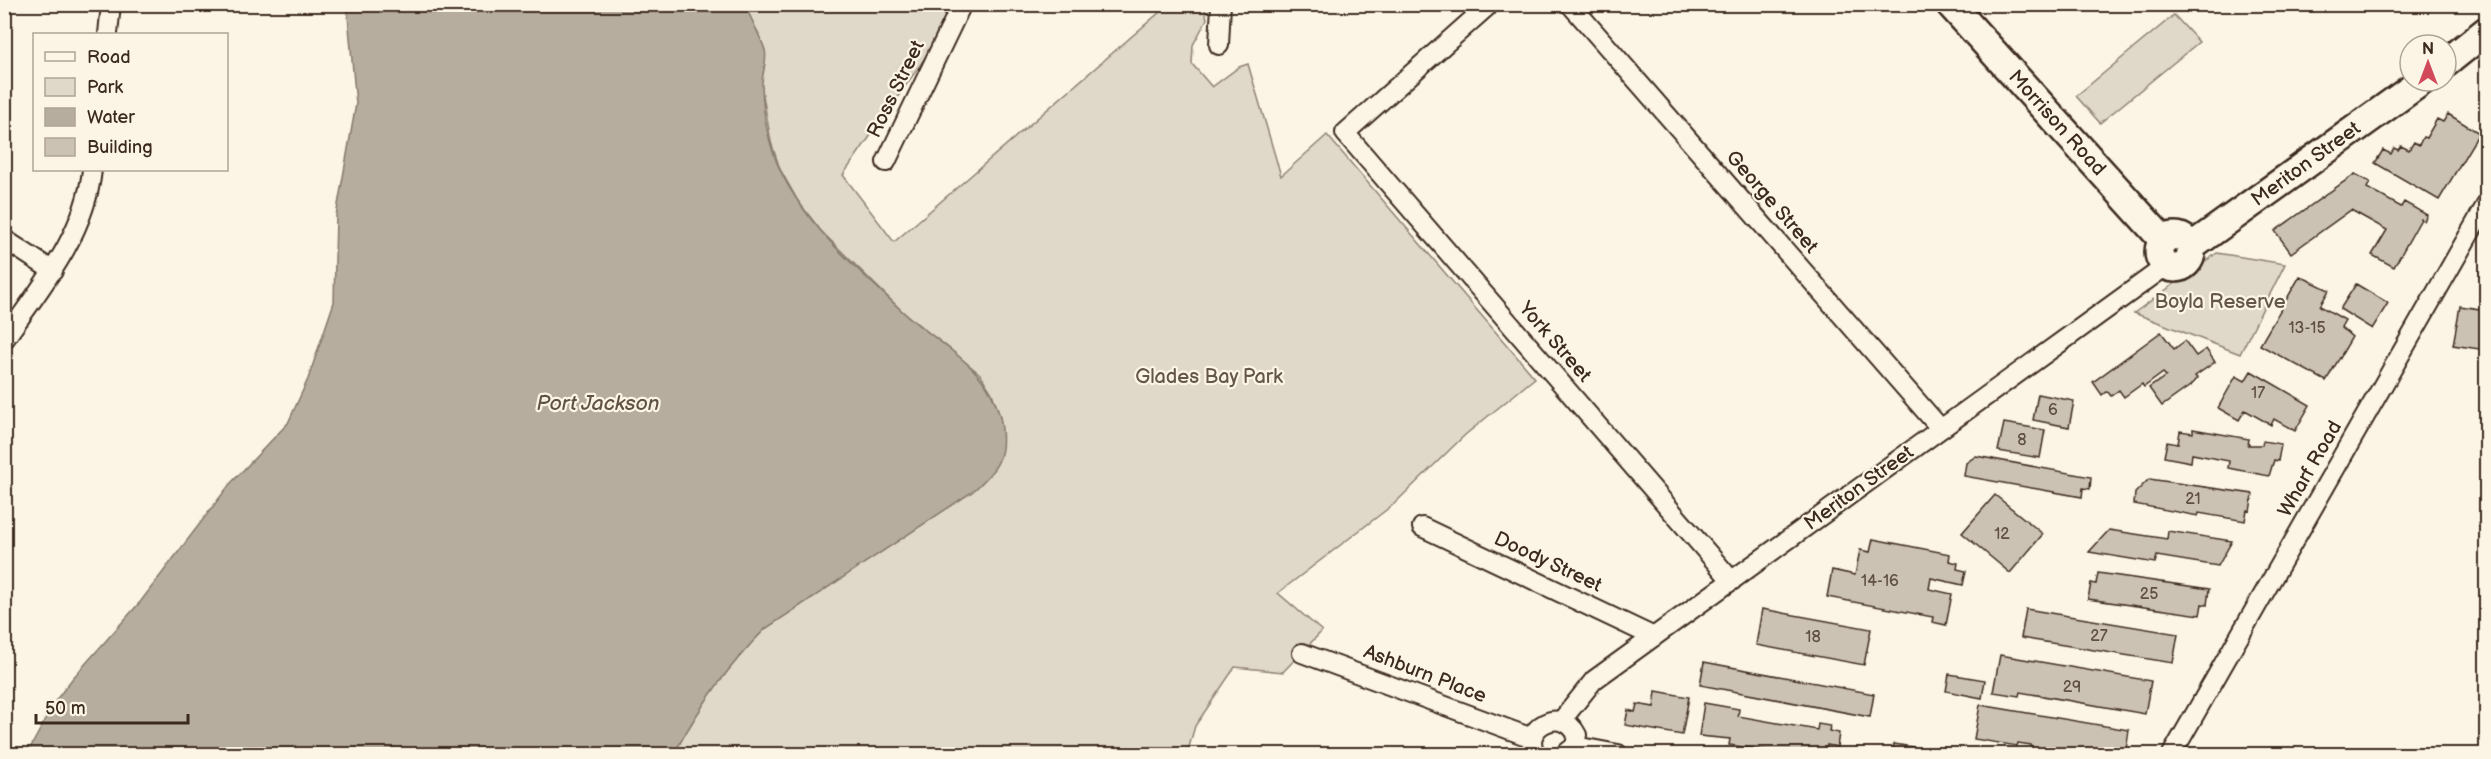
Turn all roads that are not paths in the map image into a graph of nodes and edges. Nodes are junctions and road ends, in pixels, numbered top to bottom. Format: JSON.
{"nodes":[{"id":1,"x":111,"y":4,"type":"edge"},
{"id":2,"x":962,"y":4,"type":"edge"},
{"id":3,"x":1221,"y":4,"type":"edge"},
{"id":4,"x":1490,"y":4,"type":"edge"},
{"id":5,"x":1570,"y":4,"type":"edge"},
{"id":6,"x":1950,"y":4,"type":"edge"},
{"id":7,"x":2487,"y":31,"type":"edge"},
{"id":8,"x":108,"y":33,"type":"edge"},
{"id":9,"x":1219,"y":45,"type":"dead end"},
{"id":10,"x":2458,"y":54,"type":"edge"},
{"id":11,"x":2405,"y":93,"type":"edge"},
{"id":12,"x":885,"y":162,"type":"dead end"},
{"id":13,"x":92,"y":171,"type":"edge"},
{"id":14,"x":2487,"y":205,"type":"edge"},
{"id":15,"x":4,"y":239,"type":"edge"},
{"id":16,"x":2165,"y":253,"type":"junction"},
{"id":17,"x":53,"y":271,"type":"junction"},
{"id":18,"x":4,"y":339,"type":"edge"},
{"id":19,"x":1941,"y":429,"type":"junction"},
{"id":20,"x":1422,"y":527,"type":"dead end"},
{"id":21,"x":1732,"y":581,"type":"junction"},
{"id":22,"x":1654,"y":637,"type":"junction"},
{"id":23,"x":1302,"y":652,"type":"dead end"},
{"id":24,"x":1562,"y":720,"type":"junction"},
{"id":25,"x":1534,"y":746,"type":"edge"},
{"id":26,"x":1570,"y":750,"type":"edge"},
{"id":27,"x":1618,"y":754,"type":"edge"},
{"id":28,"x":2172,"y":754,"type":"edge"}],
"edges":[{"from":1,"to":8,"type":"street"},
{"from":2,"to":12,"type":"street","name":"Ross Street"},
{"from":3,"to":9,"type":"street"},
{"from":4,"to":21,"type":"street","name":"York Street"},
{"from":5,"to":19,"type":"street","name":"George Street"},
{"from":6,"to":16,"type":"street","name":"Morrison Road"},
{"from":7,"to":10,"type":"street"},
{"from":11,"to":16,"type":"street","name":"Meriton Street"},
{"from":13,"to":17,"type":"street"},
{"from":14,"to":28,"type":"street","name":"Wharf Road"},
{"from":15,"to":17,"type":"street"},
{"from":16,"to":19,"type":"street","name":"Meriton Street"},
{"from":17,"to":18,"type":"street"},
{"from":19,"to":21,"type":"street","name":"Meriton Street"},
{"from":20,"to":22,"type":"street","name":"Doody Street"},
{"from":21,"to":22,"type":"street","name":"Meriton Street"},
{"from":22,"to":24,"type":"street","name":"Meriton Street"},
{"from":23,"to":25,"type":"street","name":"Ashburn Place"},
{"from":24,"to":25,"type":"street"},
{"from":24,"to":26,"type":"street"},
{"from":26,"to":27,"type":"street"}]}
